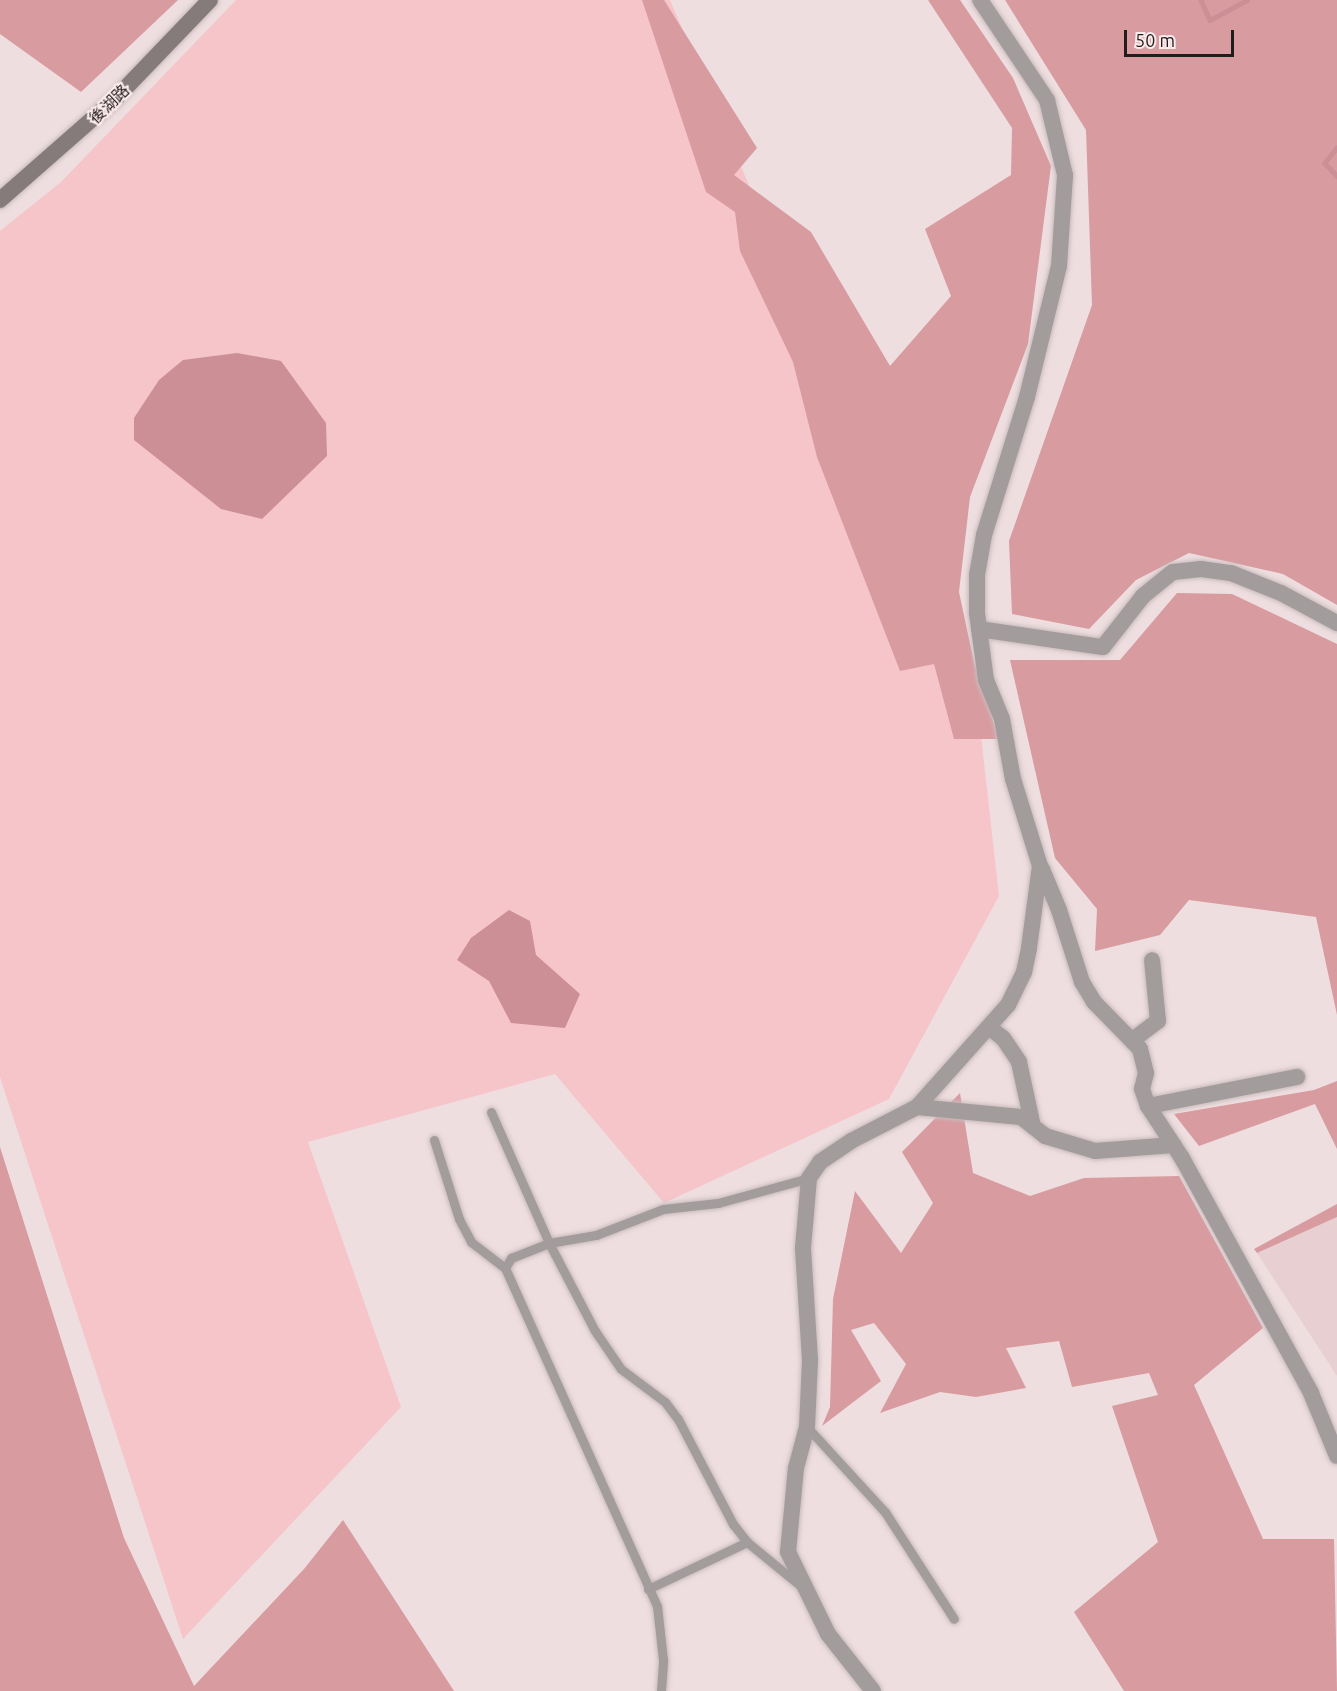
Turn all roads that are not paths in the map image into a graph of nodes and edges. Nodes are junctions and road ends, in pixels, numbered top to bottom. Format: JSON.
{"nodes":[{"id":1,"x":210,"y":0,"type":"edge"},
{"id":2,"x":980,"y":0,"type":"edge"},
{"id":3,"x":0,"y":200,"type":"edge"},
{"id":4,"x":1337,"y":623,"type":"edge"},
{"id":5,"x":979,"y":629,"type":"junction"},
{"id":6,"x":1040,"y":866,"type":"junction"},
{"id":7,"x":1152,"y":960,"type":"dead end"},
{"id":8,"x":990,"y":1028,"type":"junction"},
{"id":9,"x":1134,"y":1040,"type":"junction"},
{"id":10,"x":1297,"y":1077,"type":"dead end"},
{"id":11,"x":1148,"y":1106,"type":"junction"},
{"id":12,"x":917,"y":1107,"type":"junction"},
{"id":13,"x":491,"y":1112,"type":"dead end"},
{"id":14,"x":1033,"y":1126,"type":"junction"},
{"id":15,"x":434,"y":1140,"type":"dead end"},
{"id":16,"x":1174,"y":1145,"type":"junction"},
{"id":17,"x":809,"y":1178,"type":"junction"},
{"id":18,"x":549,"y":1243,"type":"junction"},
{"id":19,"x":505,"y":1268,"type":"junction"},
{"id":20,"x":807,"y":1427,"type":"junction"},
{"id":21,"x":1337,"y":1456,"type":"edge"},
{"id":22,"x":747,"y":1542,"type":"junction"},
{"id":23,"x":802,"y":1587,"type":"junction"},
{"id":24,"x":648,"y":1589,"type":"junction"},
{"id":25,"x":954,"y":1619,"type":"dead end"},
{"id":26,"x":661,"y":1691,"type":"edge"},
{"id":27,"x":873,"y":1691,"type":"edge"}],
"edges":[{"from":1,"to":3,"type":"main road","name":"後湖路"},
{"from":2,"to":5,"type":"street"},
{"from":4,"to":5,"type":"street"},
{"from":5,"to":6,"type":"street"},
{"from":6,"to":8,"type":"street"},
{"from":6,"to":9,"type":"street"},
{"from":7,"to":9,"type":"street"},
{"from":8,"to":12,"type":"street"},
{"from":8,"to":14,"type":"street"},
{"from":9,"to":11,"type":"street"},
{"from":10,"to":11,"type":"street"},
{"from":11,"to":16,"type":"street"},
{"from":12,"to":14,"type":"street"},
{"from":12,"to":17,"type":"street"},
{"from":13,"to":18,"type":"lane"},
{"from":14,"to":16,"type":"street"},
{"from":15,"to":19,"type":"lane"},
{"from":16,"to":21,"type":"street"},
{"from":17,"to":18,"type":"lane"},
{"from":17,"to":20,"type":"street"},
{"from":18,"to":19,"type":"lane"},
{"from":18,"to":22,"type":"lane"},
{"from":19,"to":24,"type":"lane"},
{"from":20,"to":23,"type":"street"},
{"from":20,"to":25,"type":"lane"},
{"from":22,"to":23,"type":"lane"},
{"from":22,"to":24,"type":"lane"},
{"from":23,"to":27,"type":"street"},
{"from":24,"to":26,"type":"lane"}]}
